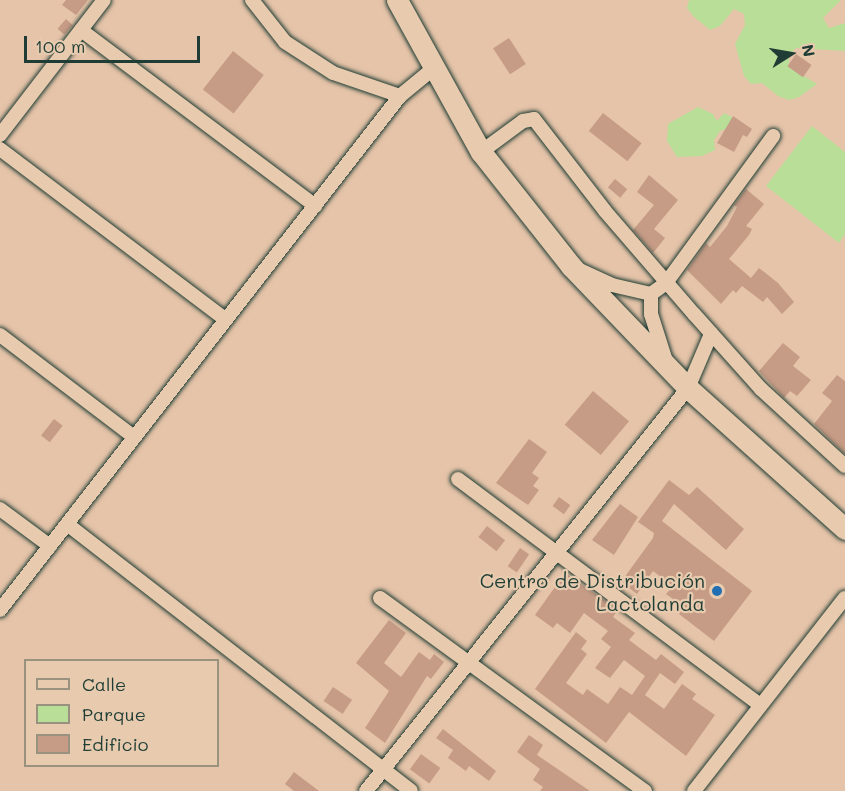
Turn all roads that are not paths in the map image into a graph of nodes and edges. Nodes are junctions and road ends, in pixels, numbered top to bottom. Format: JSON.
{"nodes":[{"id":1,"x":104,"y":0,"type":"edge"},
{"id":2,"x":252,"y":0,"type":"edge"},
{"id":3,"x":397,"y":0,"type":"edge"},
{"id":4,"x":81,"y":30,"type":"junction"},
{"id":5,"x":434,"y":68,"type":"junction"},
{"id":6,"x":400,"y":96,"type":"junction"},
{"id":7,"x":0,"y":135,"type":"edge"},
{"id":8,"x":773,"y":136,"type":"dead end"},
{"id":9,"x":0,"y":149,"type":"edge"},
{"id":10,"x":481,"y":152,"type":"junction"},
{"id":11,"x":315,"y":206,"type":"junction"},
{"id":12,"x":572,"y":266,"type":"junction"},
{"id":13,"x":666,"y":283,"type":"junction"},
{"id":14,"x":651,"y":294,"type":"junction"},
{"id":15,"x":226,"y":320,"type":"junction"},
{"id":16,"x":711,"y":334,"type":"junction"},
{"id":17,"x":0,"y":335,"type":"edge"},
{"id":18,"x":669,"y":368,"type":"junction"},
{"id":19,"x":688,"y":388,"type":"junction"},
{"id":20,"x":134,"y":437,"type":"junction"},
{"id":21,"x":845,"y":466,"type":"edge"},
{"id":22,"x":458,"y":479,"type":"dead end"},
{"id":23,"x":0,"y":509,"type":"edge"},
{"id":24,"x":66,"y":524,"type":"junction"},
{"id":25,"x":845,"y":529,"type":"edge"},
{"id":26,"x":50,"y":546,"type":"junction"},
{"id":27,"x":555,"y":550,"type":"junction"},
{"id":28,"x":380,"y":598,"type":"dead end"},
{"id":29,"x":845,"y":598,"type":"edge"},
{"id":30,"x":0,"y":610,"type":"edge"},
{"id":31,"x":467,"y":663,"type":"junction"},
{"id":32,"x":759,"y":704,"type":"junction"},
{"id":33,"x":384,"y":770,"type":"junction"},
{"id":34,"x":366,"y":791,"type":"edge"},
{"id":35,"x":411,"y":791,"type":"edge"},
{"id":36,"x":645,"y":791,"type":"edge"},
{"id":37,"x":694,"y":791,"type":"edge"}],
"edges":[{"from":1,"to":4,"type":"street"},
{"from":2,"to":6,"type":"street"},
{"from":3,"to":5,"type":"highway"},
{"from":4,"to":7,"type":"street"},
{"from":4,"to":11,"type":"street"},
{"from":5,"to":6,"type":"street"},
{"from":5,"to":10,"type":"highway"},
{"from":6,"to":11,"type":"street"},
{"from":8,"to":13,"type":"street"},
{"from":9,"to":15,"type":"street"},
{"from":10,"to":12,"type":"highway"},
{"from":10,"to":13,"type":"street"},
{"from":11,"to":15,"type":"street"},
{"from":12,"to":14,"type":"street"},
{"from":12,"to":18,"type":"highway"},
{"from":13,"to":14,"type":"street"},
{"from":13,"to":16,"type":"street"},
{"from":14,"to":18,"type":"street"},
{"from":15,"to":20,"type":"street"},
{"from":16,"to":19,"type":"street"},
{"from":16,"to":21,"type":"street"},
{"from":17,"to":20,"type":"street"},
{"from":18,"to":19,"type":"highway"},
{"from":19,"to":25,"type":"highway"},
{"from":19,"to":27,"type":"street"},
{"from":20,"to":24,"type":"street"},
{"from":22,"to":27,"type":"street"},
{"from":23,"to":26,"type":"street"},
{"from":24,"to":26,"type":"street"},
{"from":24,"to":33,"type":"street"},
{"from":26,"to":30,"type":"street"},
{"from":27,"to":31,"type":"street"},
{"from":27,"to":32,"type":"street"},
{"from":28,"to":31,"type":"street"},
{"from":29,"to":32,"type":"street"},
{"from":31,"to":33,"type":"street"},
{"from":31,"to":36,"type":"street"},
{"from":32,"to":37,"type":"street"},
{"from":33,"to":34,"type":"street"},
{"from":33,"to":35,"type":"street"}]}
